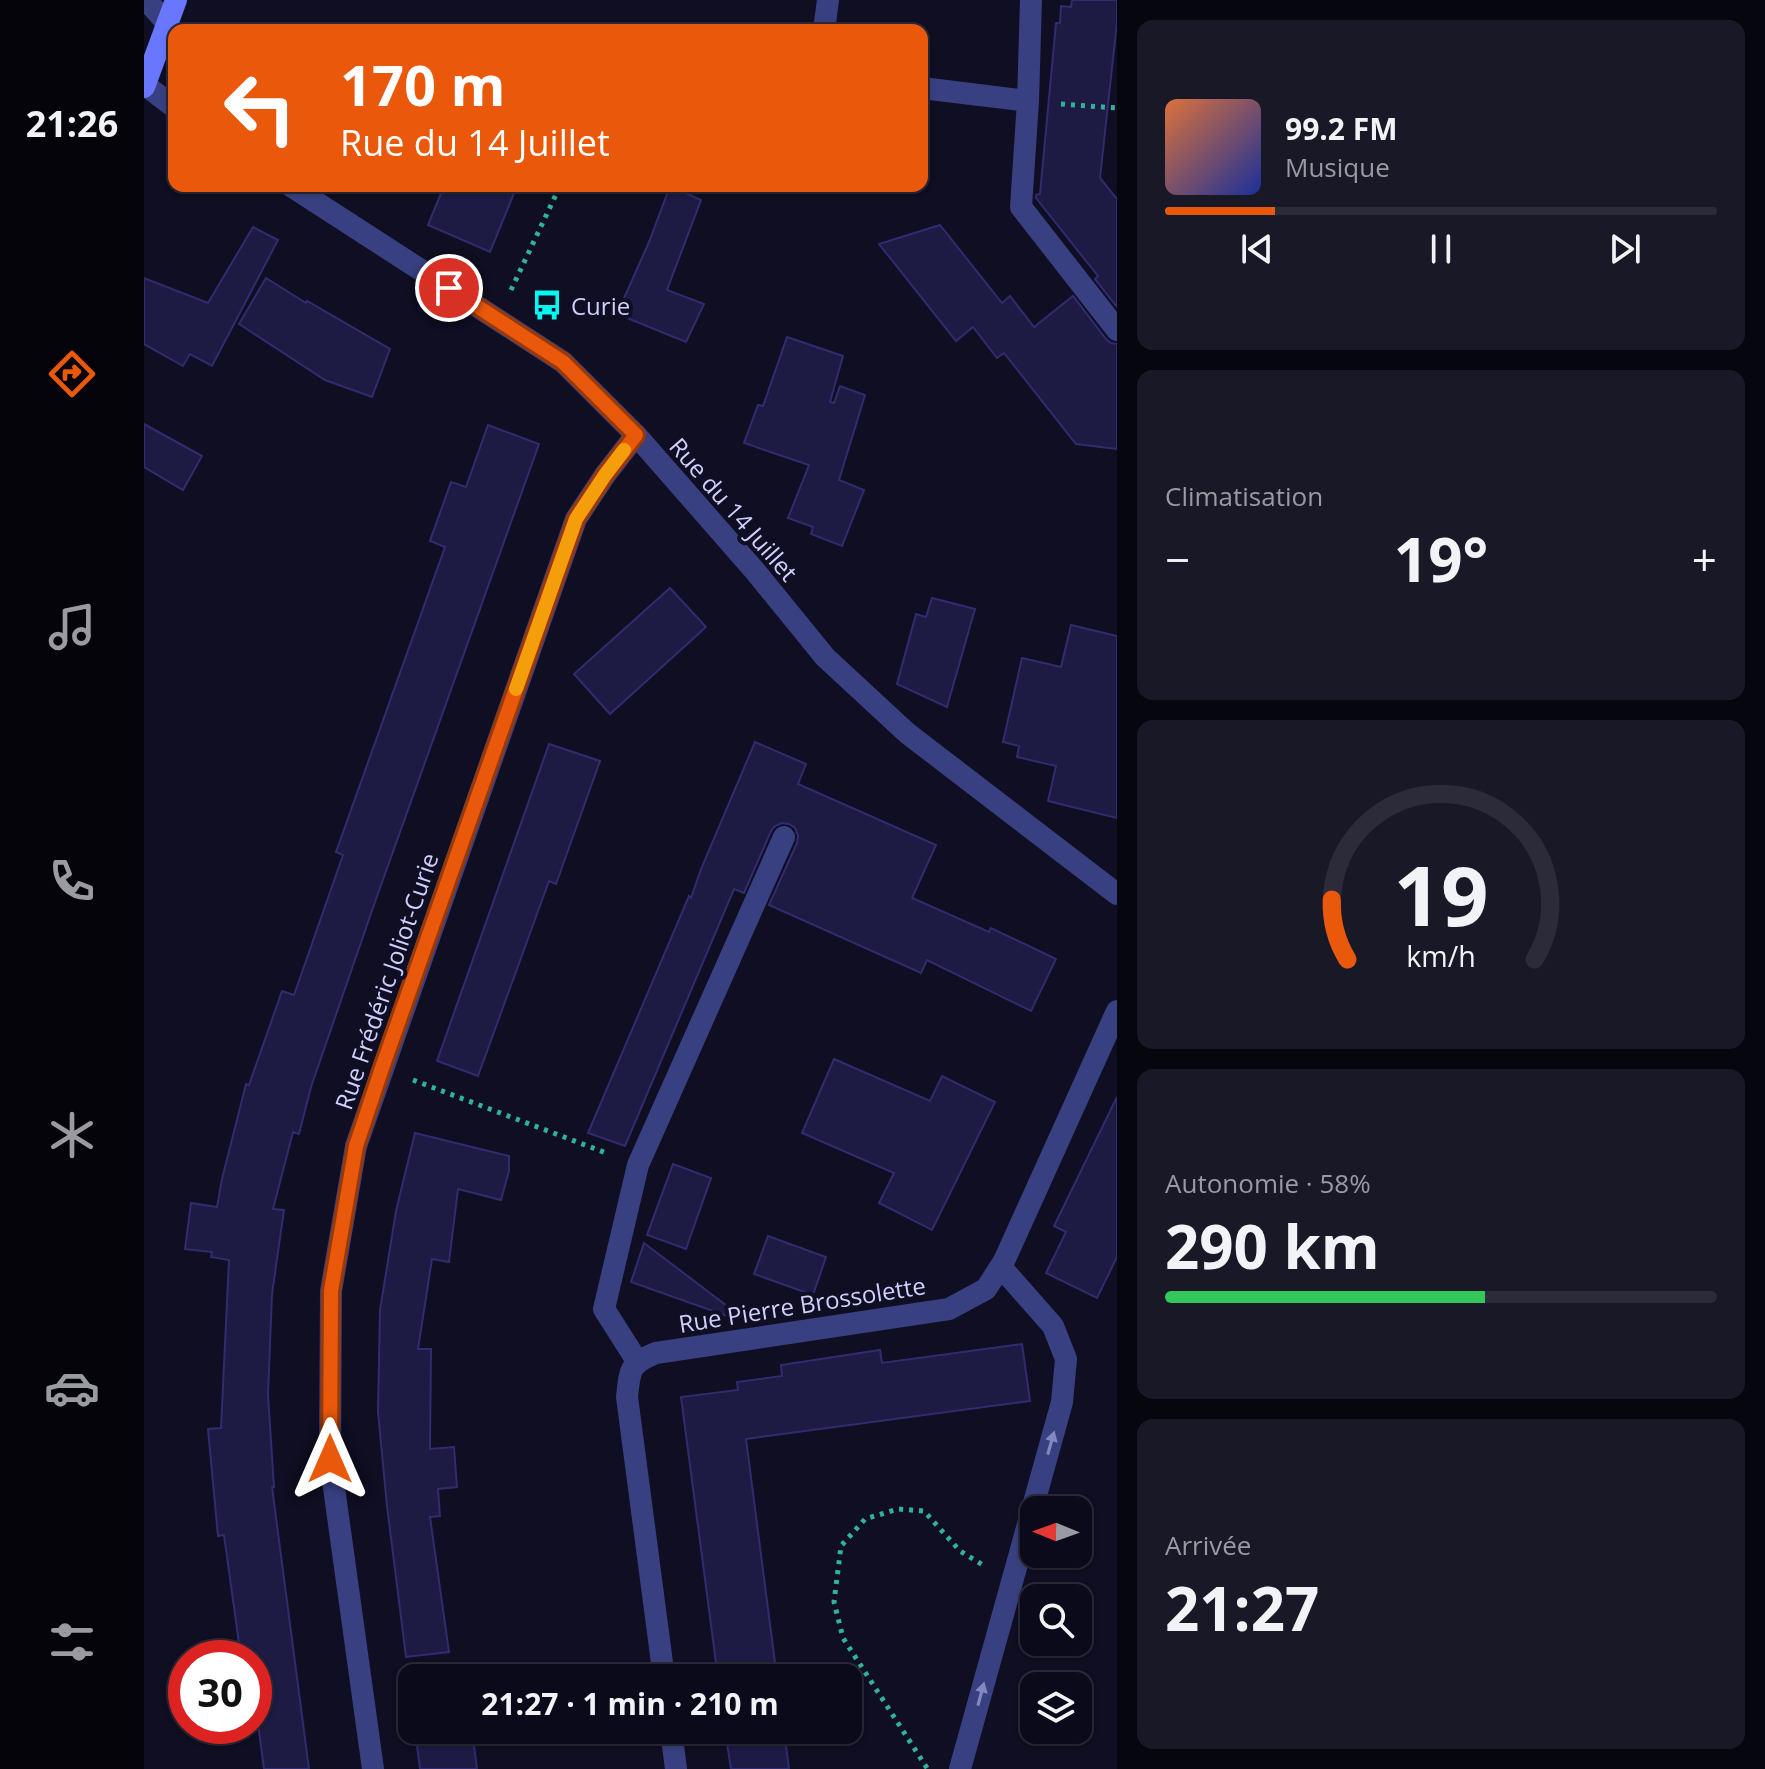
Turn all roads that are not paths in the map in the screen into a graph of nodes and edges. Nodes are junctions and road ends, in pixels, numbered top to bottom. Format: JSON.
{"nodes":[{"id":1,"x":146,"y":0,"type":"edge"},
{"id":2,"x":176,"y":0,"type":"edge"},
{"id":3,"x":828,"y":0,"type":"edge"},
{"id":4,"x":1031,"y":0,"type":"edge"},
{"id":5,"x":167,"y":23,"type":"junction"},
{"id":6,"x":825,"y":24,"type":"edge"},
{"id":7,"x":144,"y":86,"type":"edge"},
{"id":8,"x":928,"y":89,"type":"edge"},
{"id":9,"x":1028,"y":101,"type":"junction"},
{"id":10,"x":168,"y":103,"type":"edge"},
{"id":11,"x":300,"y":192,"type":"edge"},
{"id":12,"x":1117,"y":330,"type":"edge"},
{"id":13,"x":636,"y":435,"type":"junction"},
{"id":14,"x":784,"y":837,"type":"dead end"},
{"id":15,"x":1117,"y":894,"type":"edge"},
{"id":16,"x":1117,"y":1011,"type":"edge"},
{"id":17,"x":1001,"y":1267,"type":"junction"},
{"id":18,"x":637,"y":1361,"type":"junction"},
{"id":19,"x":662,"y":1664,"type":"edge"},
{"id":20,"x":673,"y":1744,"type":"edge"},
{"id":21,"x":373,"y":1769,"type":"edge"},
{"id":22,"x":676,"y":1769,"type":"edge"},
{"id":23,"x":960,"y":1769,"type":"edge"}],
"edges":[{"from":1,"to":5,"type":"street"},
{"from":2,"to":5,"type":"main road"},
{"from":3,"to":6,"type":"street"},
{"from":4,"to":9,"type":"street"},
{"from":5,"to":7,"type":"main road"},
{"from":7,"to":10,"type":"street"},
{"from":8,"to":9,"type":"street"},
{"from":9,"to":12,"type":"street"},
{"from":11,"to":13,"type":"street","name":"Rue du 14 Juillet"},
{"from":13,"to":15,"type":"street","name":"Rue du 14 Juillet"},
{"from":13,"to":21,"type":"street","name":"Rue Frédéric Joliot-Curie"},
{"from":14,"to":18,"type":"street"},
{"from":16,"to":17,"type":"street","name":"Rue Pierre Brossolette"},
{"from":17,"to":18,"type":"street","name":"Rue Pierre Brossolette"},
{"from":23,"to":17,"type":"street","one_way":true},
{"from":18,"to":19,"type":"street"},
{"from":20,"to":22,"type":"street"}]}
